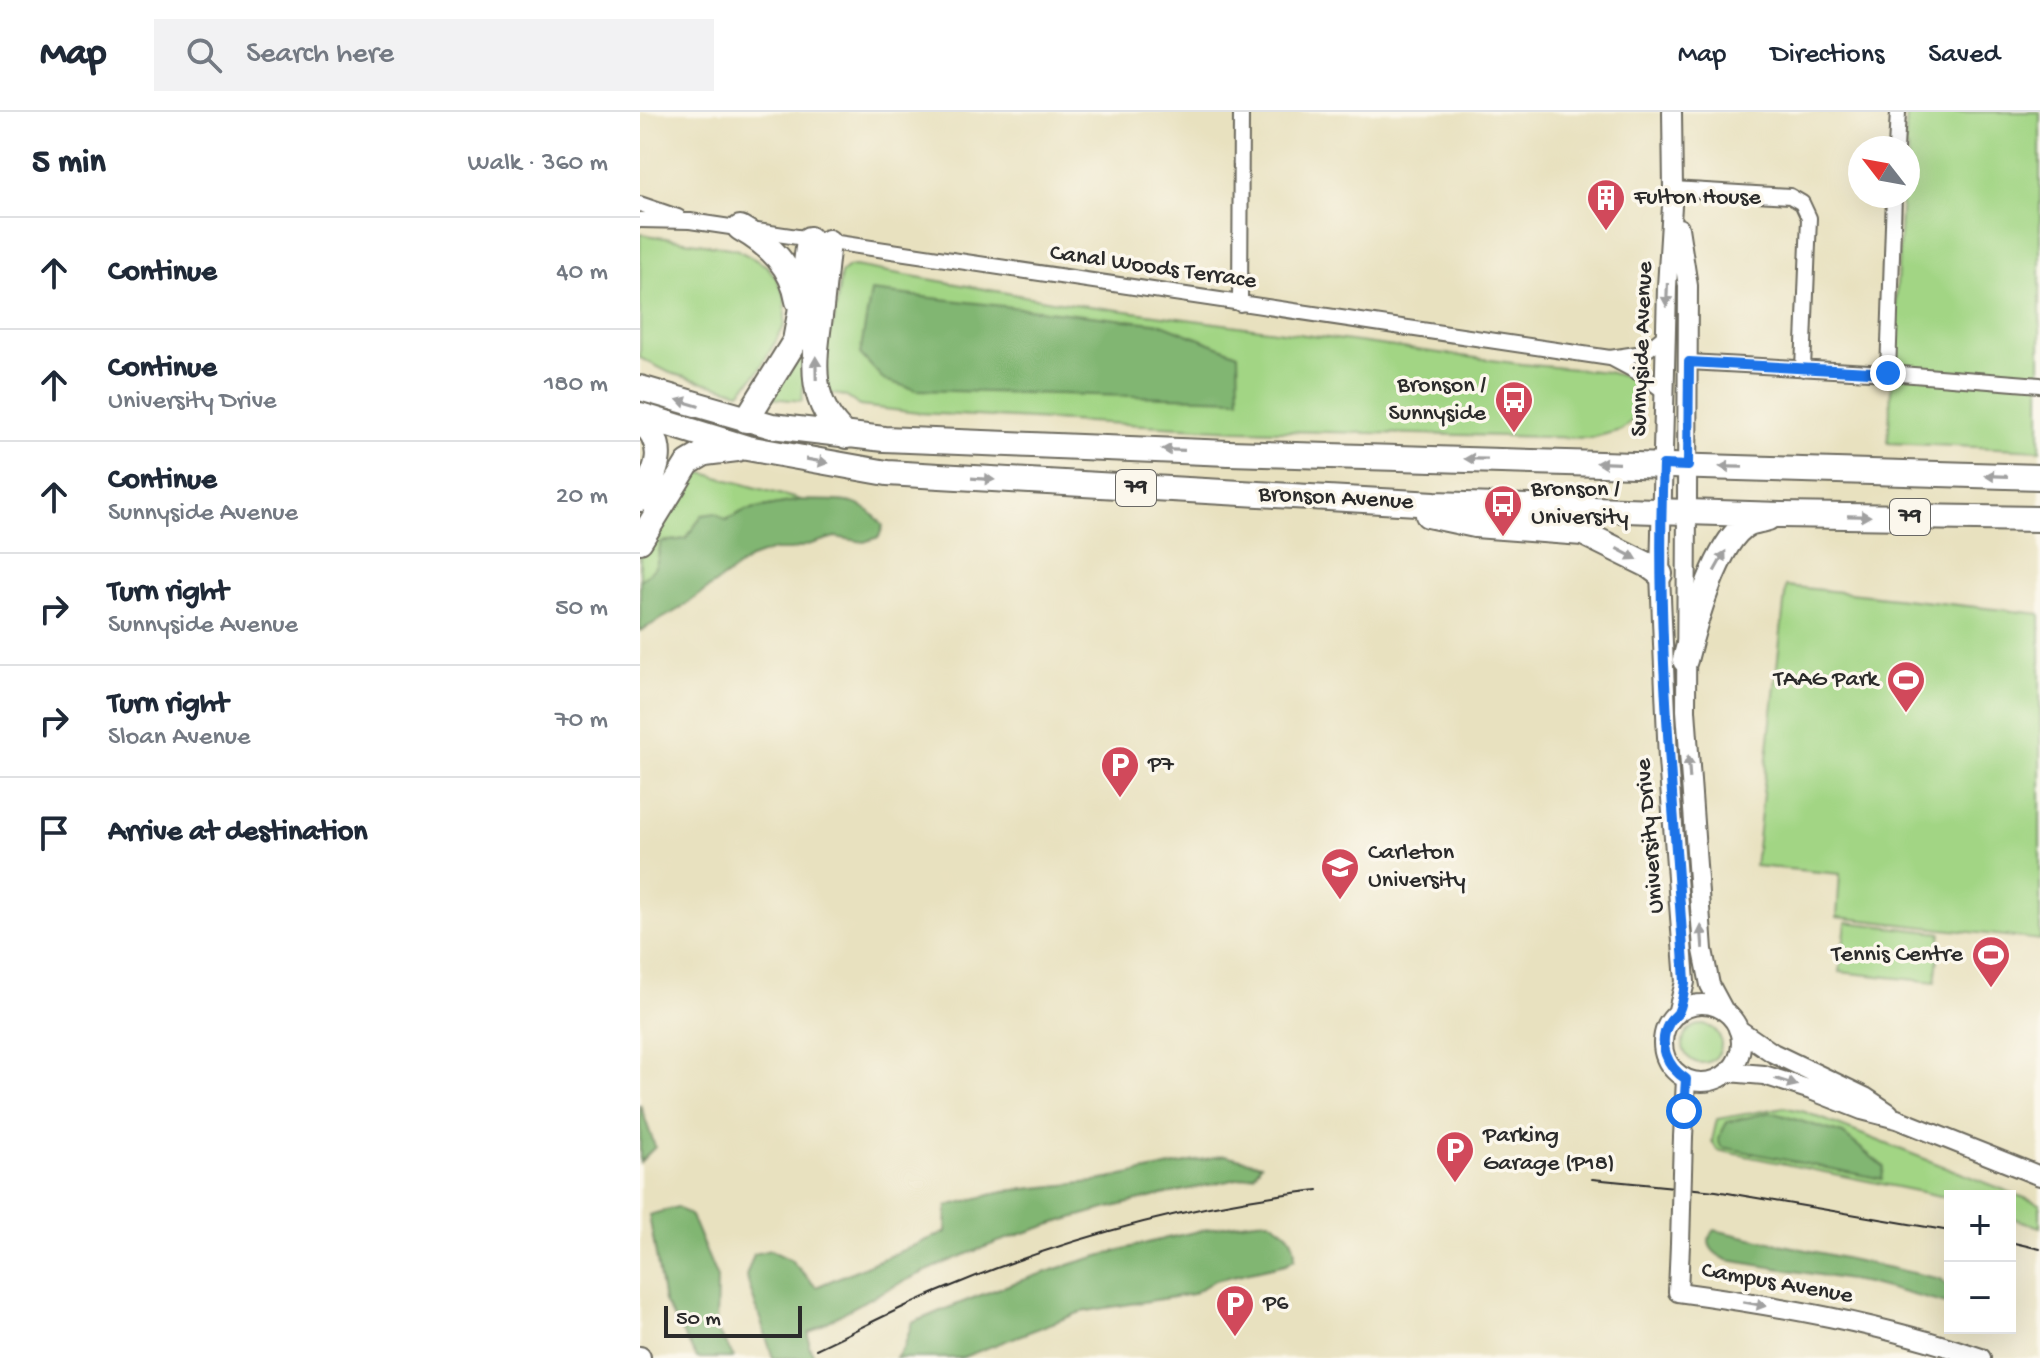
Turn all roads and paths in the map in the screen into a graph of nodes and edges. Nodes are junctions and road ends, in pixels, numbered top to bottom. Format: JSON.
{"nodes":[{"id":1,"x":1241,"y":112,"type":"edge"},
{"id":2,"x":1672,"y":112,"type":"edge"},
{"id":3,"x":1898,"y":112,"type":"edge"},
{"id":4,"x":1897,"y":136,"type":"edge"},
{"id":5,"x":1673,"y":189,"type":"junction"},
{"id":6,"x":640,"y":204,"type":"edge"},
{"id":7,"x":1894,"y":208,"type":"edge"},
{"id":8,"x":640,"y":220,"type":"edge"},
{"id":9,"x":690,"y":221,"type":"junction"},
{"id":10,"x":740,"y":228,"type":"junction"},
{"id":11,"x":819,"y":240,"type":"junction"},
{"id":12,"x":1240,"y":304,"type":"junction"},
{"id":13,"x":800,"y":314,"type":"junction"},
{"id":14,"x":1666,"y":335,"type":"junction"},
{"id":15,"x":1610,"y":358,"type":"junction"},
{"id":16,"x":1689,"y":362,"type":"junction"},
{"id":17,"x":1803,"y":369,"type":"junction"},
{"id":18,"x":1888,"y":373,"type":"junction"},
{"id":19,"x":2040,"y":385,"type":"edge"},
{"id":20,"x":640,"y":388,"type":"edge"},
{"id":21,"x":1665,"y":392,"type":"junction"},
{"id":22,"x":640,"y":417,"type":"edge"},
{"id":23,"x":746,"y":420,"type":"junction"},
{"id":24,"x":846,"y":436,"type":"junction"},
{"id":25,"x":747,"y":448,"type":"junction"},
{"id":26,"x":1676,"y":466,"type":"junction"},
{"id":27,"x":2040,"y":477,"type":"edge"},
{"id":28,"x":640,"y":499,"type":"edge"},
{"id":29,"x":1367,"y":501,"type":"junction"},
{"id":30,"x":1661,"y":510,"type":"junction"},
{"id":31,"x":1687,"y":511,"type":"junction"},
{"id":32,"x":1781,"y":515,"type":"junction"},
{"id":33,"x":2040,"y":519,"type":"edge"},
{"id":34,"x":640,"y":541,"type":"edge"},
{"id":35,"x":1660,"y":574,"type":"junction"},
{"id":36,"x":1685,"y":660,"type":"junction"},
{"id":37,"x":1724,"y":1011,"type":"junction"},
{"id":38,"x":1677,"y":1014,"type":"junction"},
{"id":39,"x":1738,"y":1029,"type":"junction"},
{"id":40,"x":1728,"y":1072,"type":"junction"},
{"id":41,"x":1686,"y":1079,"type":"junction"},
{"id":42,"x":1897,"y":1119,"type":"junction"},
{"id":43,"x":2040,"y":1176,"type":"edge"},
{"id":44,"x":1981,"y":1358,"type":"edge"}],
"edges":[{"from":1,"to":12,"type":"street"},
{"from":2,"to":5,"type":"street","name":"Sunnyside Avenue"},
{"from":3,"to":4,"type":"street"},
{"from":5,"to":14,"type":"street","name":"Sunnyside Avenue","one_way":true},
{"from":5,"to":16,"type":"street","name":"Sunnyside Avenue"},
{"from":5,"to":17,"type":"street"},
{"from":6,"to":9,"type":"street","name":"Canal Woods Terrace"},
{"from":7,"to":18,"type":"street"},
{"from":8,"to":9,"type":"street","name":"Canal Woods Terrace"},
{"from":9,"to":10,"type":"street","name":"Canal Woods Terrace"},
{"from":10,"to":11,"type":"street","name":"Canal Woods Terrace"},
{"from":10,"to":13,"type":"main road"},
{"from":11,"to":12,"type":"street","name":"Canal Woods Terrace"},
{"from":11,"to":13,"type":"main road"},
{"from":24,"to":11,"type":"main road","one_way":true},
{"from":12,"to":15,"type":"street","name":"Canal Woods Terrace"},
{"from":13,"to":23,"type":"main road"},
{"from":14,"to":15,"type":"street","name":"Canal Woods Terrace"},
{"from":14,"to":21,"type":"street","name":"Sunnyside Avenue"},
{"from":15,"to":21,"type":"street","name":"Canal Woods Terrace"},
{"from":16,"to":17,"type":"street"},
{"from":16,"to":26,"type":"street","name":"Sunnyside Avenue"},
{"from":17,"to":18,"type":"street"},
{"from":18,"to":19,"type":"street"},
{"from":23,"to":20,"type":"main road","name":"Bronson Avenue","number":"79","one_way":true},
{"from":21,"to":26,"type":"street","name":"Sunnyside Avenue"},
{"from":22,"to":25,"type":"main road","name":"Bronson Avenue","number":"79"},
{"from":22,"to":28,"type":"main road"},
{"from":23,"to":24,"type":"main road","name":"Bronson Avenue","number":"79"},
{"from":26,"to":24,"type":"main road","name":"Bronson Avenue","number":"79","one_way":true},
{"from":25,"to":29,"type":"main road","name":"Bronson Avenue","number":"79","one_way":true},
{"from":25,"to":34,"type":"main road"},
{"from":27,"to":26,"type":"main road","name":"Bronson Avenue","number":"79","one_way":true},
{"from":26,"to":30,"type":"street","name":"Sunnyside Avenue"},
{"from":26,"to":31,"type":"street","name":"University Drive"},
{"from":29,"to":30,"type":"main road","name":"Bronson Avenue","number":"79"},
{"from":29,"to":35,"type":"main road","one_way":true},
{"from":30,"to":31,"type":"main road","name":"Bronson Avenue","number":"79"},
{"from":30,"to":35,"type":"street","name":"University Drive"},
{"from":31,"to":32,"type":"main road","name":"Bronson Avenue","number":"79"},
{"from":31,"to":36,"type":"street","name":"University Drive"},
{"from":32,"to":33,"type":"main road","name":"Bronson Avenue","number":"79","one_way":true},
{"from":36,"to":32,"type":"main road","one_way":true},
{"from":35,"to":38,"type":"street","name":"University Drive"},
{"from":37,"to":36,"type":"street","name":"University Drive","one_way":true},
{"from":37,"to":38,"type":"street"},
{"from":37,"to":39,"type":"street"},
{"from":38,"to":41,"type":"street"},
{"from":39,"to":40,"type":"street"},
{"from":39,"to":42,"type":"street"},
{"from":40,"to":41,"type":"street"},
{"from":40,"to":42,"type":"street","one_way":true},
{"from":41,"to":44,"type":"street","name":"Campus Avenue","one_way":true,"bridge":true},
{"from":42,"to":43,"type":"street"}]}
